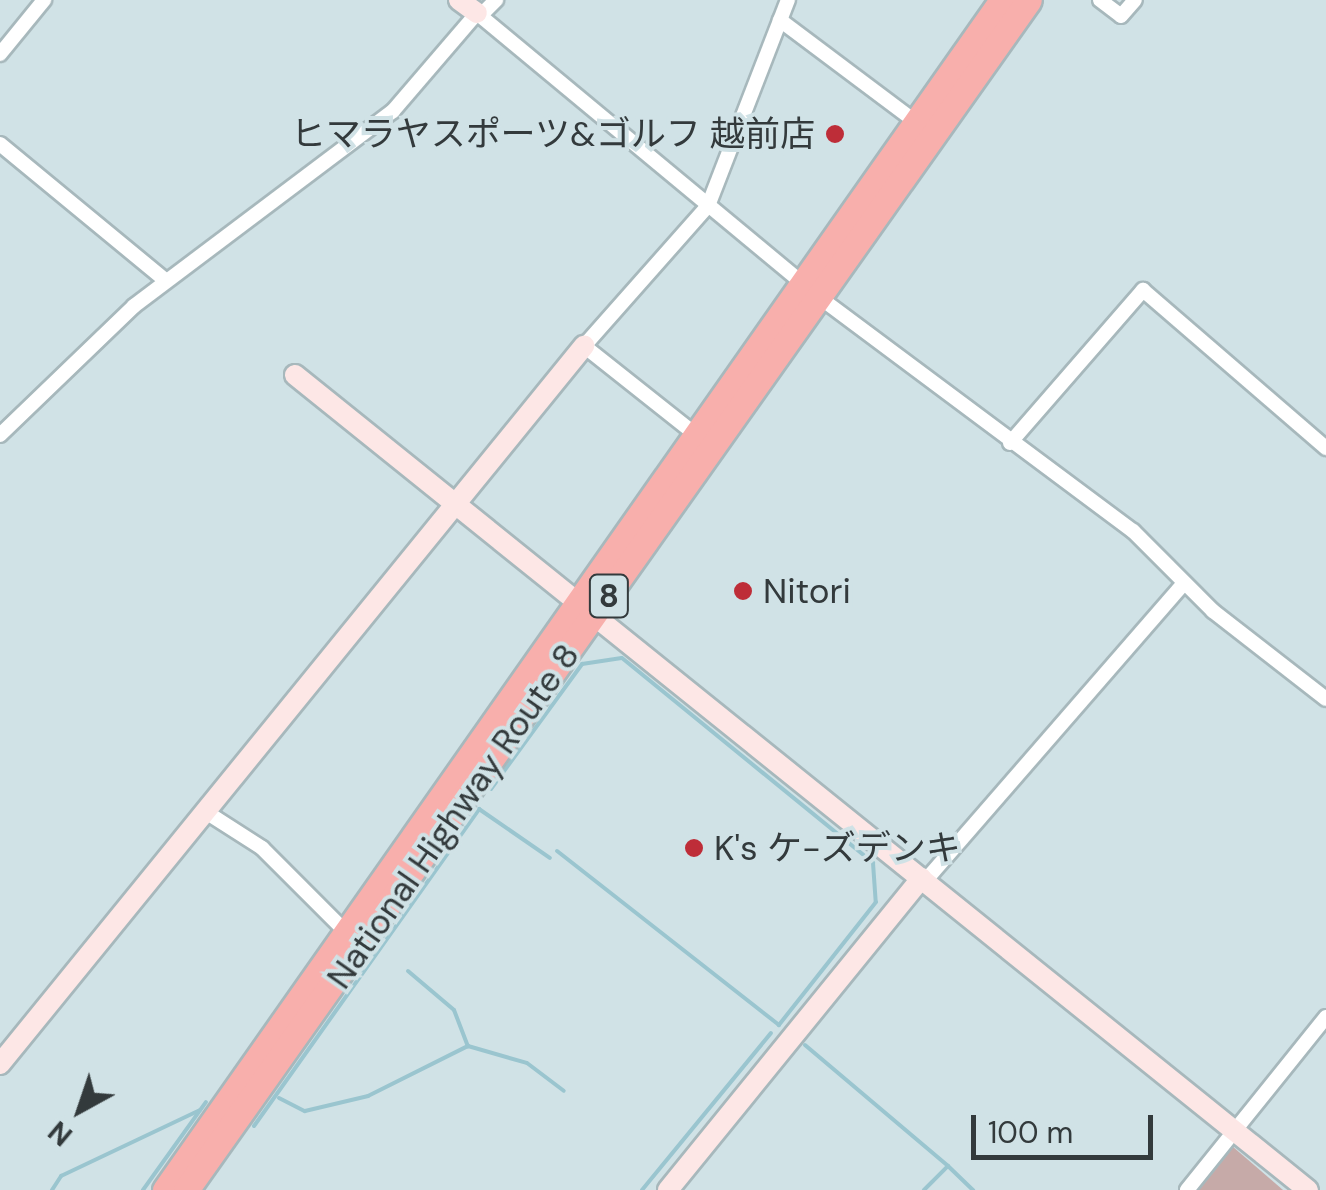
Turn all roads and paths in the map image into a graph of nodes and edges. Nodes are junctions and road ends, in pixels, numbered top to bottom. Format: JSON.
{"nodes":[{"id":1,"x":44,"y":0,"type":"edge"},
{"id":2,"x":458,"y":0,"type":"edge"},
{"id":3,"x":496,"y":0,"type":"edge"},
{"id":4,"x":788,"y":0,"type":"edge"},
{"id":5,"x":1002,"y":0,"type":"edge"},
{"id":6,"x":1028,"y":0,"type":"edge"},
{"id":7,"x":1100,"y":0,"type":"edge"},
{"id":8,"x":1136,"y":0,"type":"edge"},
{"id":9,"x":478,"y":15,"type":"junction"},
{"id":10,"x":780,"y":20,"type":"junction"},
{"id":11,"x":0,"y":54,"type":"edge"},
{"id":12,"x":916,"y":122,"type":"junction"},
{"id":13,"x":0,"y":144,"type":"edge"},
{"id":14,"x":708,"y":206,"type":"junction"},
{"id":15,"x":166,"y":281,"type":"junction"},
{"id":16,"x":810,"y":289,"type":"junction"},
{"id":17,"x":584,"y":346,"type":"junction"},
{"id":18,"x":295,"y":375,"type":"dead end"},
{"id":19,"x":0,"y":434,"type":"edge"},
{"id":20,"x":695,"y":434,"type":"junction"},
{"id":21,"x":1010,"y":443,"type":"junction"},
{"id":22,"x":1326,"y":448,"type":"edge"},
{"id":23,"x":453,"y":499,"type":"junction"},
{"id":24,"x":1184,"y":583,"type":"junction"},
{"id":25,"x":586,"y":608,"type":"junction"},
{"id":26,"x":1326,"y":699,"type":"edge"},
{"id":27,"x":206,"y":812,"type":"junction"},
{"id":28,"x":924,"y":880,"type":"junction"},
{"id":29,"x":348,"y":932,"type":"junction"},
{"id":30,"x":1326,"y":1017,"type":"edge"},
{"id":31,"x":0,"y":1064,"type":"edge"},
{"id":32,"x":1235,"y":1131,"type":"junction"},
{"id":33,"x":166,"y":1190,"type":"edge"},
{"id":34,"x":186,"y":1190,"type":"edge"},
{"id":35,"x":668,"y":1190,"type":"edge"},
{"id":36,"x":1188,"y":1190,"type":"edge"},
{"id":37,"x":1308,"y":1190,"type":"edge"}],
"edges":[{"from":1,"to":11,"type":"street"},
{"from":2,"to":9,"type":"street"},
{"from":3,"to":9,"type":"street"},
{"from":4,"to":10,"type":"street"},
{"from":5,"to":12,"type":"highway","name":"National Highway Route 8","number":"8"},
{"from":6,"to":16,"type":"highway","name":"National Highway Route 8","number":"8"},
{"from":7,"to":8,"type":"street"},
{"from":9,"to":14,"type":"street"},
{"from":9,"to":15,"type":"street"},
{"from":10,"to":12,"type":"street"},
{"from":10,"to":14,"type":"street"},
{"from":12,"to":16,"type":"highway","name":"National Highway Route 8","number":"8"},
{"from":13,"to":15,"type":"street"},
{"from":14,"to":16,"type":"street"},
{"from":14,"to":17,"type":"street"},
{"from":15,"to":19,"type":"street"},
{"from":16,"to":20,"type":"highway","name":"National Highway Route 8","number":"8"},
{"from":16,"to":21,"type":"street"},
{"from":16,"to":25,"type":"highway","name":"National Highway Route 8","number":"8"},
{"from":17,"to":20,"type":"street"},
{"from":17,"to":23,"type":"street"},
{"from":18,"to":23,"type":"street"},
{"from":20,"to":25,"type":"highway","name":"National Highway Route 8","number":"8"},
{"from":21,"to":22,"type":"street"},
{"from":21,"to":24,"type":"street"},
{"from":23,"to":25,"type":"street"},
{"from":23,"to":27,"type":"street"},
{"from":24,"to":26,"type":"street"},
{"from":24,"to":28,"type":"street"},
{"from":25,"to":28,"type":"street"},
{"from":25,"to":29,"type":"highway","name":"National Highway Route 8","number":"8"},
{"from":25,"to":34,"type":"highway","name":"National Highway Route 8","number":"8"},
{"from":27,"to":29,"type":"street"},
{"from":27,"to":31,"type":"street"},
{"from":28,"to":32,"type":"street"},
{"from":28,"to":35,"type":"street"},
{"from":29,"to":33,"type":"highway","name":"National Highway Route 8","number":"8"},
{"from":30,"to":32,"type":"street"},
{"from":32,"to":36,"type":"street"},
{"from":32,"to":37,"type":"street"}]}
